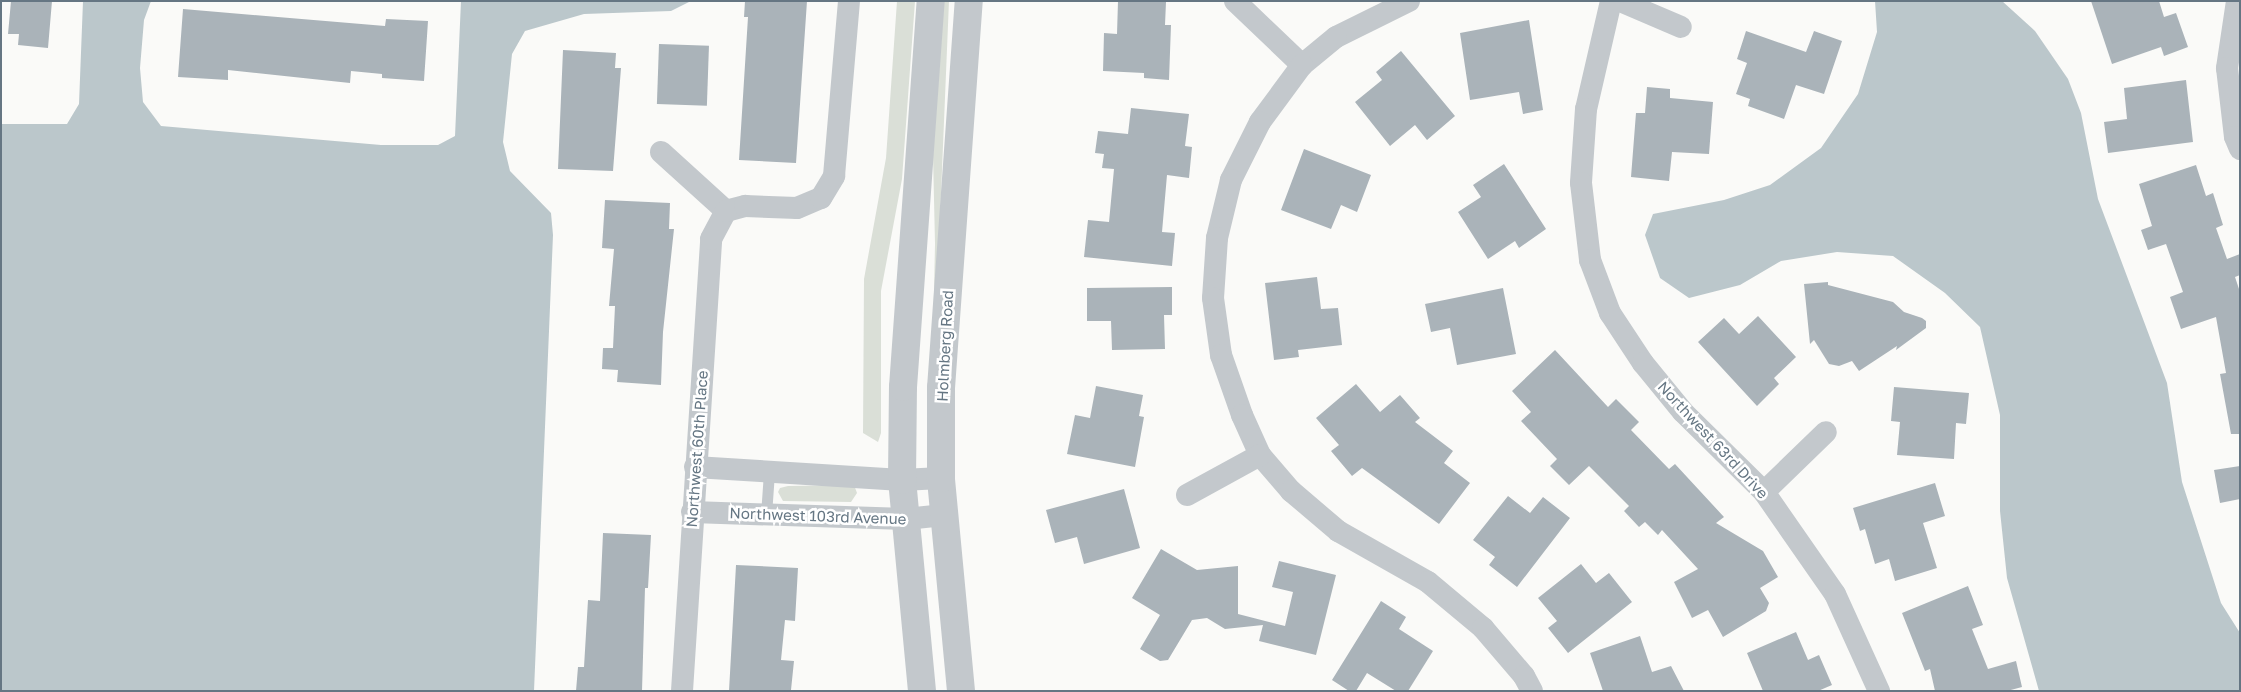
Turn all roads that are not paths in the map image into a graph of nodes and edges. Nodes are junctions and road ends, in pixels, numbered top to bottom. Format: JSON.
{"nodes":[{"id":1,"x":848,"y":1,"type":"edge"},
{"id":2,"x":931,"y":1,"type":"edge"},
{"id":3,"x":968,"y":1,"type":"edge"},
{"id":4,"x":1235,"y":1,"type":"edge"},
{"id":5,"x":1409,"y":1,"type":"edge"},
{"id":6,"x":1611,"y":1,"type":"edge"},
{"id":7,"x":1620,"y":1,"type":"edge"},
{"id":8,"x":2236,"y":1,"type":"edge"},
{"id":9,"x":1681,"y":27,"type":"dead end"},
{"id":10,"x":1302,"y":64,"type":"junction"},
{"id":11,"x":2240,"y":149,"type":"edge"},
{"id":12,"x":661,"y":152,"type":"dead end"},
{"id":13,"x":726,"y":212,"type":"junction"},
{"id":14,"x":1826,"y":432,"type":"dead end"},
{"id":15,"x":1260,"y":455,"type":"junction"},
{"id":16,"x":695,"y":467,"type":"junction"},
{"id":17,"x":768,"y":472,"type":"junction"},
{"id":18,"x":941,"y":478,"type":"junction"},
{"id":19,"x":902,"y":480,"type":"junction"},
{"id":20,"x":1764,"y":492,"type":"junction"},
{"id":21,"x":1188,"y":495,"type":"dead end"},
{"id":22,"x":692,"y":512,"type":"junction"},
{"id":23,"x":766,"y":515,"type":"junction"},
{"id":24,"x":944,"y":515,"type":"junction"},
{"id":25,"x":906,"y":519,"type":"junction"},
{"id":26,"x":682,"y":691,"type":"edge"},
{"id":27,"x":922,"y":691,"type":"edge"},
{"id":28,"x":961,"y":691,"type":"edge"},
{"id":29,"x":1532,"y":691,"type":"edge"},
{"id":30,"x":1878,"y":691,"type":"edge"}],
"edges":[{"from":1,"to":13,"type":"street"},
{"from":2,"to":19,"type":"street"},
{"from":3,"to":18,"type":"street","name":"Holmberg Road"},
{"from":4,"to":10,"type":"street"},
{"from":5,"to":10,"type":"street"},
{"from":6,"to":20,"type":"street","name":"Northwest 63rd Drive"},
{"from":7,"to":9,"type":"street"},
{"from":8,"to":11,"type":"street"},
{"from":10,"to":15,"type":"street"},
{"from":12,"to":13,"type":"street"},
{"from":13,"to":16,"type":"street","name":"Northwest 60th Place"},
{"from":14,"to":20,"type":"street"},
{"from":15,"to":21,"type":"street"},
{"from":15,"to":29,"type":"street"},
{"from":16,"to":17,"type":"street"},
{"from":16,"to":22,"type":"street","name":"Northwest 60th Place"},
{"from":17,"to":19,"type":"street"},
{"from":17,"to":23,"type":"lane"},
{"from":18,"to":19,"type":"street"},
{"from":18,"to":24,"type":"street","name":"Holmberg Road"},
{"from":19,"to":25,"type":"street"},
{"from":20,"to":30,"type":"street","name":"Northwest 63rd Drive"},
{"from":22,"to":23,"type":"street","name":"Northwest 103rd Avenue"},
{"from":22,"to":26,"type":"street","name":"Northwest 60th Place"},
{"from":23,"to":25,"type":"street","name":"Northwest 103rd Avenue"},
{"from":24,"to":25,"type":"street","name":"Northwest 103rd Avenue"},
{"from":24,"to":28,"type":"street","name":"Holmberg Road"},
{"from":25,"to":27,"type":"street"}]}
